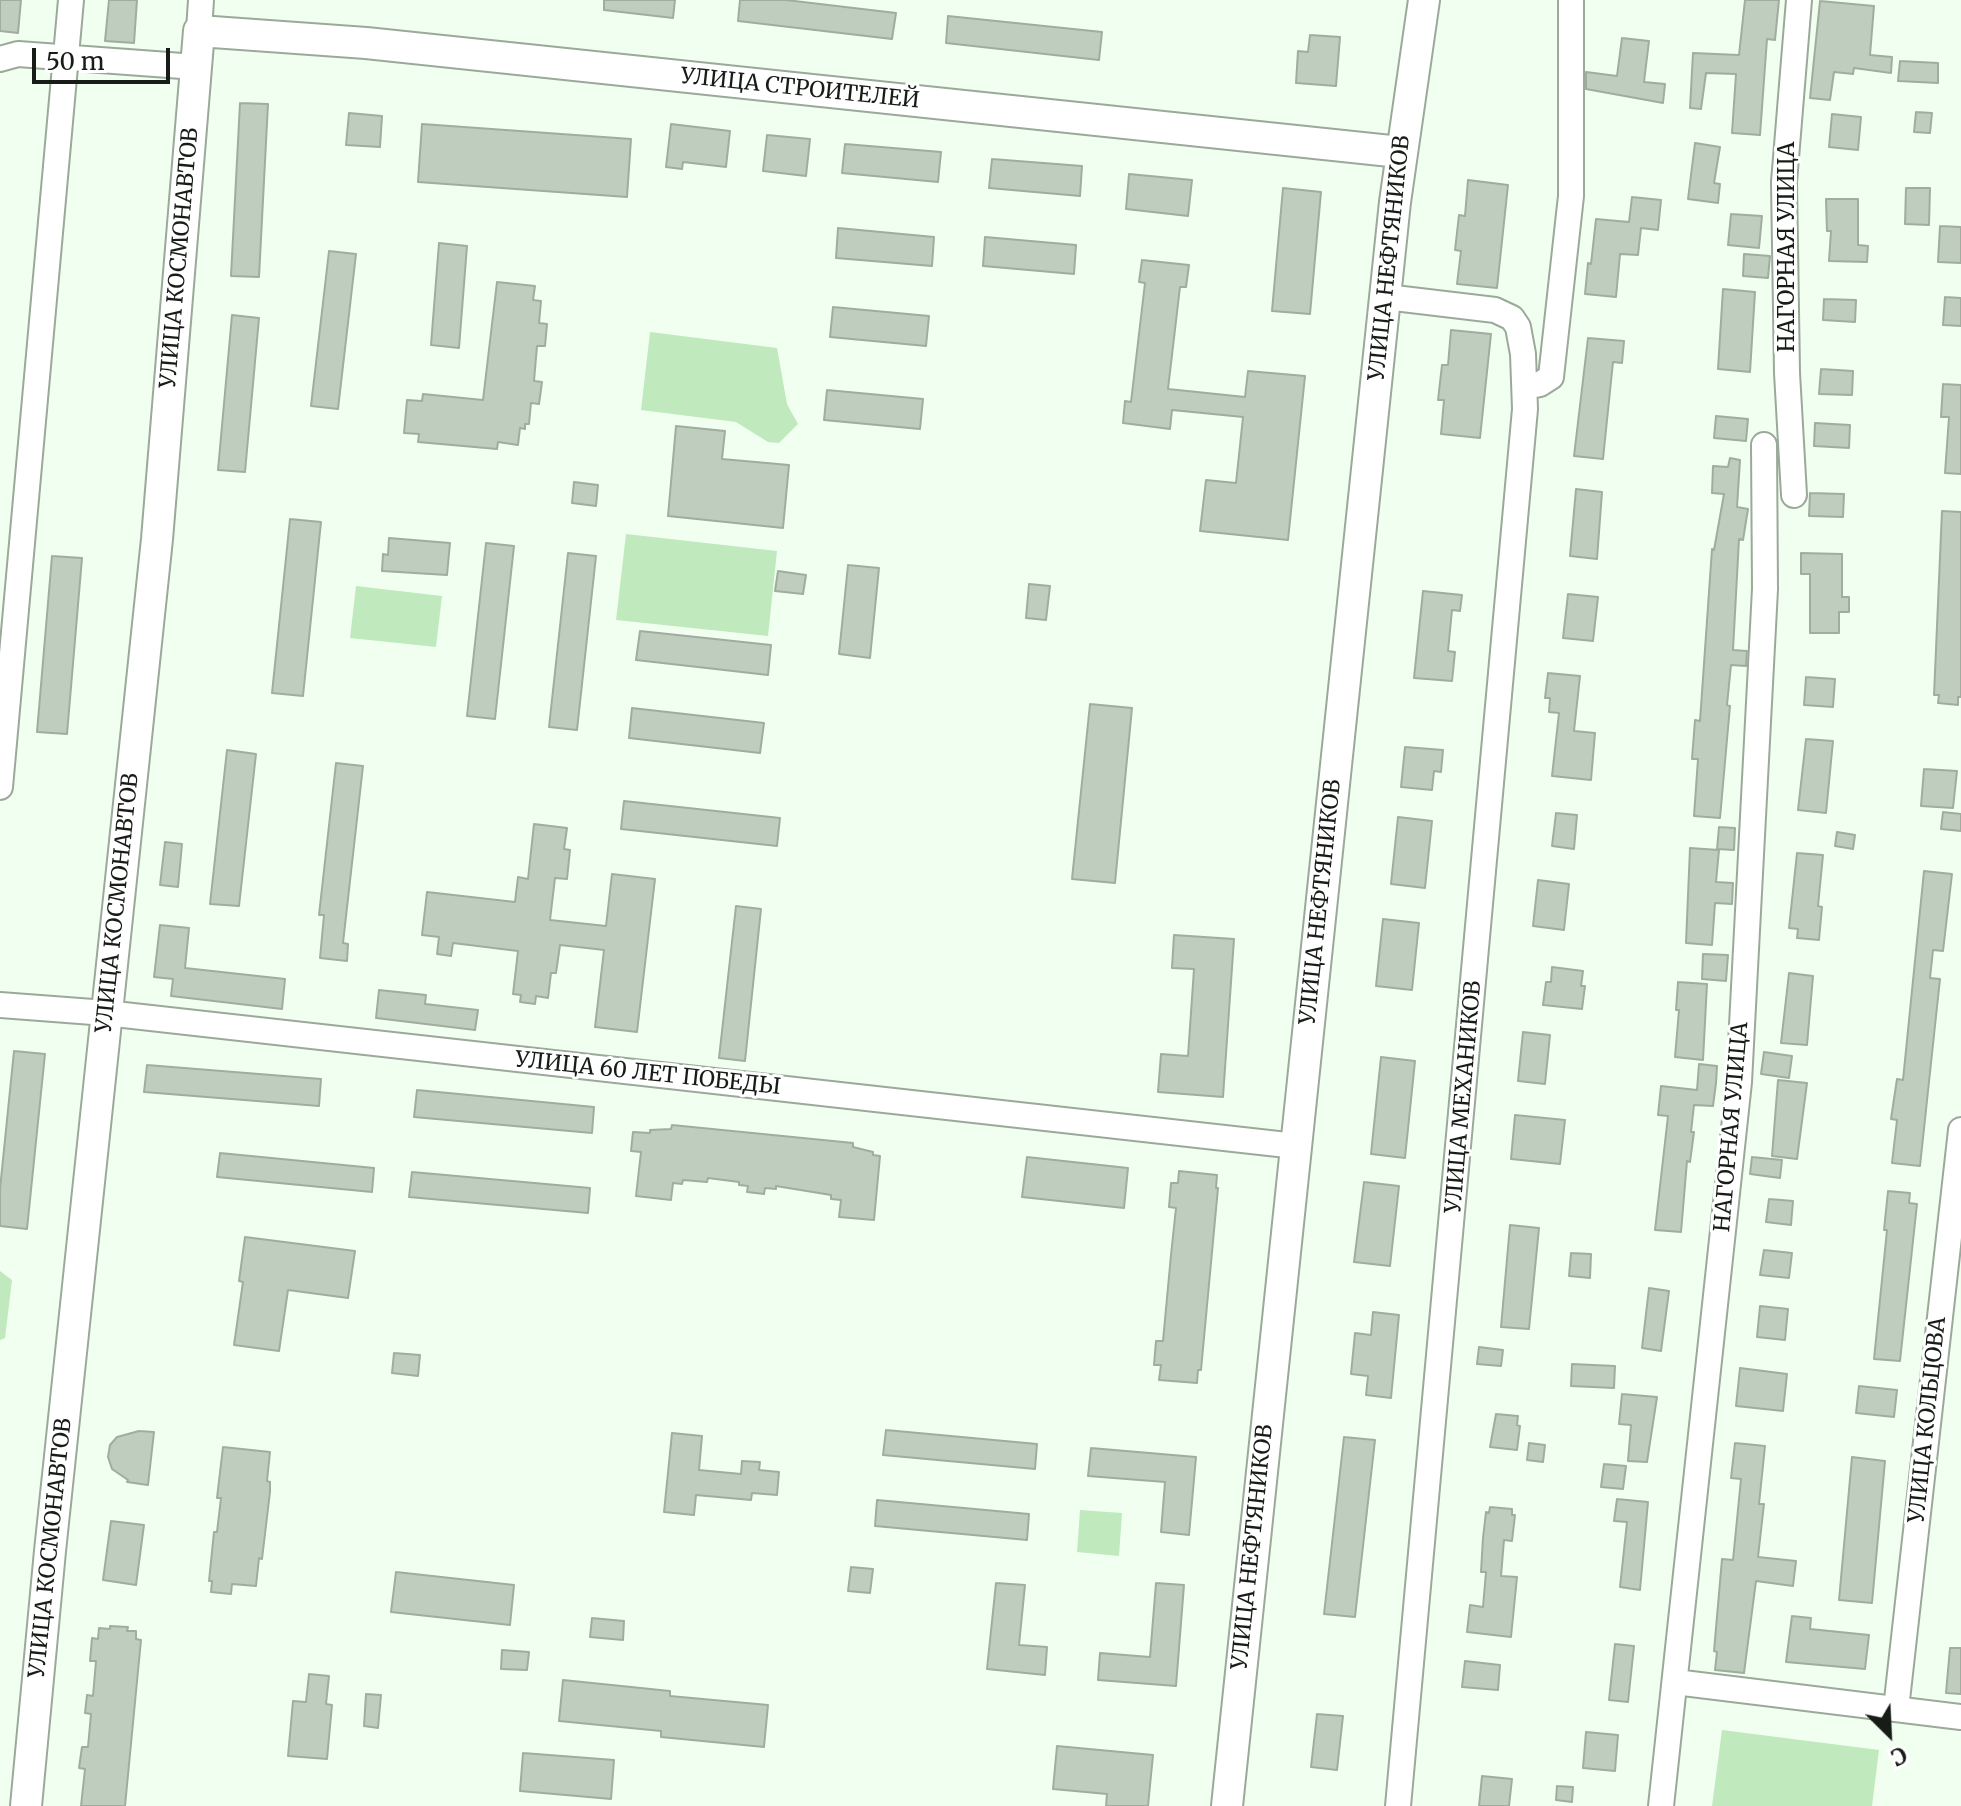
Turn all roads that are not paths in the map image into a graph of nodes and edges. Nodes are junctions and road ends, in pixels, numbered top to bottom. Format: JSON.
{"nodes":[{"id":1,"x":71,"y":0,"type":"edge"},
{"id":2,"x":201,"y":0,"type":"edge"},
{"id":3,"x":1424,"y":0,"type":"edge"},
{"id":4,"x":1571,"y":0,"type":"edge"},
{"id":5,"x":1799,"y":0,"type":"edge"},
{"id":6,"x":199,"y":31,"type":"junction"},
{"id":7,"x":65,"y":57,"type":"junction"},
{"id":8,"x":0,"y":59,"type":"edge"},
{"id":9,"x":196,"y":67,"type":"junction"},
{"id":10,"x":1400,"y":152,"type":"junction"},
{"id":11,"x":1386,"y":297,"type":"junction"},
{"id":12,"x":1525,"y":387,"type":"junction"},
{"id":13,"x":1764,"y":445,"type":"dead end"},
{"id":14,"x":1794,"y":495,"type":"dead end"},
{"id":15,"x":0,"y":787,"type":"edge"},
{"id":16,"x":0,"y":1005,"type":"edge"},
{"id":17,"x":106,"y":1013,"type":"junction"},
{"id":18,"x":1961,"y":1130,"type":"edge"},
{"id":19,"x":1296,"y":1146,"type":"junction"},
{"id":20,"x":1675,"y":1682,"type":"junction"},
{"id":21,"x":1896,"y":1709,"type":"junction"},
{"id":22,"x":1961,"y":1717,"type":"edge"},
{"id":23,"x":26,"y":1806,"type":"edge"},
{"id":24,"x":1227,"y":1806,"type":"edge"},
{"id":25,"x":1398,"y":1806,"type":"edge"},
{"id":26,"x":1661,"y":1806,"type":"edge"}],
"edges":[{"from":1,"to":7,"type":"street"},
{"from":2,"to":6,"type":"street","name":"УЛИЦА КОСМОНАВТОВ"},
{"from":3,"to":10,"type":"main road","name":"УЛИЦА НЕФТЯНИКОВ"},
{"from":4,"to":12,"type":"street"},
{"from":5,"to":14,"type":"street","name":"НАГОРНАЯ УЛИЦА"},
{"from":6,"to":9,"type":"main road","name":"УЛИЦА КОСМОНАВТОВ"},
{"from":6,"to":10,"type":"main road","name":"УЛИЦА СТРОИТЕЛЕЙ"},
{"from":7,"to":8,"type":"street"},
{"from":7,"to":9,"type":"street"},
{"from":7,"to":15,"type":"street"},
{"from":9,"to":17,"type":"main road","name":"УЛИЦА КОСМОНАВТОВ"},
{"from":10,"to":11,"type":"main road","name":"УЛИЦА НЕФТЯНИКОВ"},
{"from":11,"to":12,"type":"street","name":"УЛИЦА МЕХАНИКОВ"},
{"from":11,"to":19,"type":"main road","name":"УЛИЦА НЕФТЯНИКОВ"},
{"from":12,"to":25,"type":"street","name":"УЛИЦА МЕХАНИКОВ"},
{"from":13,"to":20,"type":"street","name":"НАГОРНАЯ УЛИЦА"},
{"from":16,"to":17,"type":"street","name":"УЛИЦА 60 ЛЕТ ПОБЕДЫ"},
{"from":17,"to":19,"type":"street","name":"УЛИЦА 60 ЛЕТ ПОБЕДЫ"},
{"from":17,"to":23,"type":"main road","name":"УЛИЦА КОСМОНАВТОВ"},
{"from":18,"to":21,"type":"street","name":"УЛИЦА КОЛЬЦОВА"},
{"from":19,"to":24,"type":"main road","name":"УЛИЦА НЕФТЯНИКОВ"},
{"from":20,"to":21,"type":"street"},
{"from":20,"to":26,"type":"street","name":"НАГОРНАЯ УЛИЦА"},
{"from":21,"to":22,"type":"street"}]}
